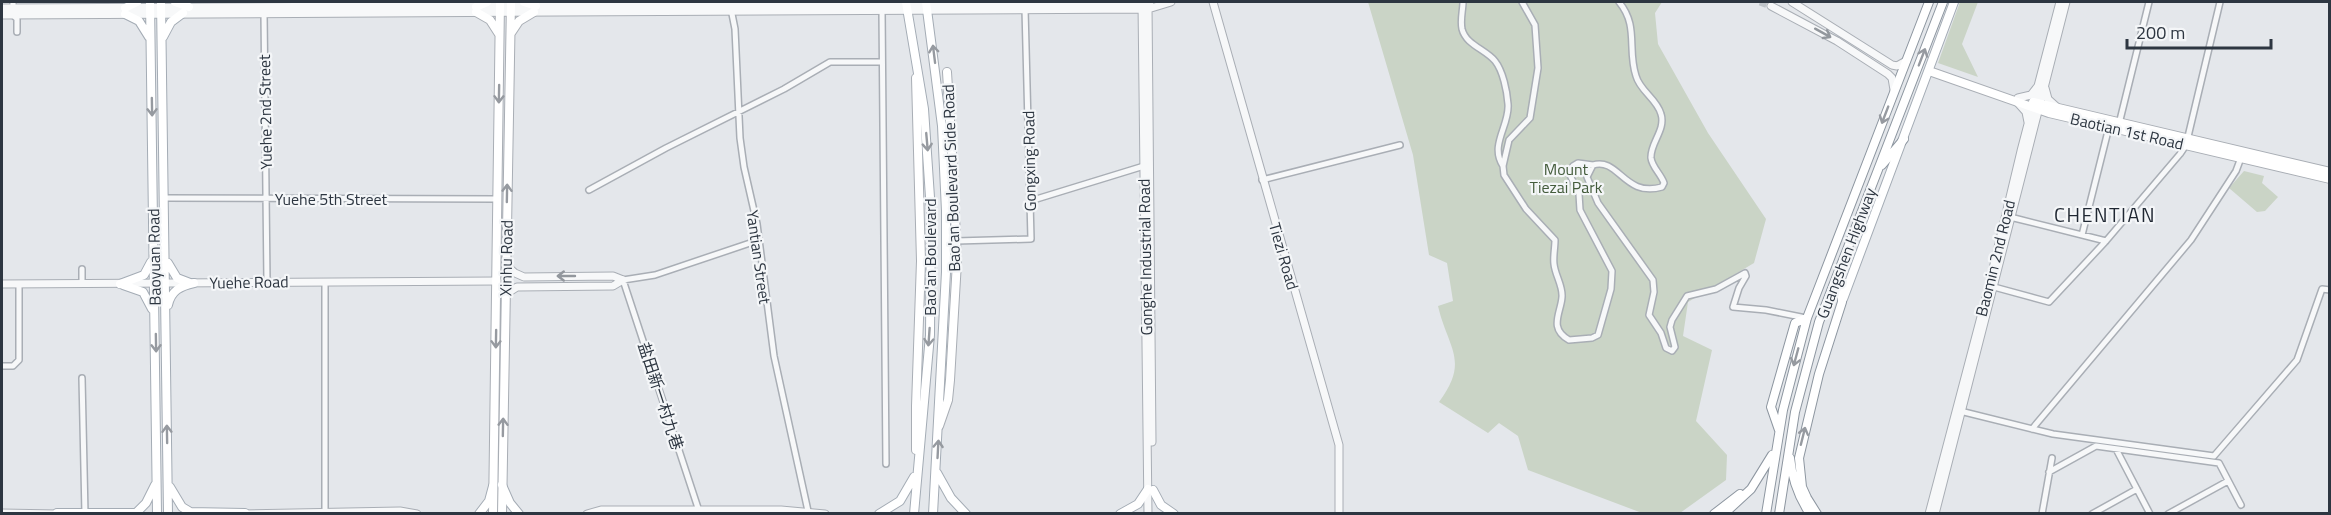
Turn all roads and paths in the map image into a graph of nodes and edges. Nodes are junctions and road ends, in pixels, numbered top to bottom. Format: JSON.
{"nodes":[{"id":1,"x":137,"y":2,"type":"edge"},
{"id":2,"x":175,"y":2,"type":"edge"},
{"id":3,"x":487,"y":2,"type":"edge"},
{"id":4,"x":524,"y":2,"type":"edge"},
{"id":5,"x":1171,"y":2,"type":"edge"},
{"id":6,"x":1212,"y":2,"type":"edge"},
{"id":7,"x":1463,"y":2,"type":"edge"},
{"id":8,"x":1522,"y":2,"type":"edge"},
{"id":9,"x":1618,"y":2,"type":"edge"},
{"id":10,"x":1792,"y":2,"type":"edge"},
{"id":11,"x":1929,"y":2,"type":"edge"},
{"id":12,"x":1943,"y":2,"type":"edge"},
{"id":13,"x":1954,"y":2,"type":"edge"},
{"id":14,"x":2060,"y":2,"type":"edge"},
{"id":15,"x":2066,"y":2,"type":"edge"},
{"id":16,"x":2149,"y":2,"type":"edge"},
{"id":17,"x":2220,"y":2,"type":"edge"},
{"id":18,"x":1146,"y":4,"type":"edge"},
{"id":19,"x":643,"y":5,"type":"edge"},
{"id":20,"x":731,"y":5,"type":"edge"},
{"id":21,"x":812,"y":5,"type":"edge"},
{"id":22,"x":882,"y":5,"type":"edge"},
{"id":23,"x":907,"y":5,"type":"edge"},
{"id":24,"x":931,"y":5,"type":"edge"},
{"id":25,"x":1771,"y":6,"type":"dead end"},
{"id":26,"x":150,"y":7,"type":"edge"},
{"id":27,"x":162,"y":7,"type":"edge"},
{"id":28,"x":500,"y":7,"type":"edge"},
{"id":29,"x":511,"y":7,"type":"edge"},
{"id":30,"x":2,"y":8,"type":"edge"},
{"id":31,"x":13,"y":8,"type":"edge"},
{"id":32,"x":476,"y":9,"type":"junction"},
{"id":33,"x":535,"y":9,"type":"junction"},
{"id":34,"x":1025,"y":9,"type":"junction"},
{"id":35,"x":186,"y":10,"type":"junction"},
{"id":36,"x":125,"y":11,"type":"junction"},
{"id":37,"x":264,"y":13,"type":"junction"},
{"id":38,"x":2,"y":15,"type":"edge"},
{"id":39,"x":17,"y":32,"type":"dead end"},
{"id":40,"x":500,"y":35,"type":"junction"},
{"id":41,"x":510,"y":35,"type":"junction"},
{"id":42,"x":162,"y":43,"type":"junction"},
{"id":43,"x":151,"y":48,"type":"junction"},
{"id":44,"x":2050,"y":52,"type":"junction"},
{"id":45,"x":1906,"y":61,"type":"junction"},
{"id":46,"x":882,"y":62,"type":"junction"},
{"id":47,"x":1930,"y":69,"type":"junction"},
{"id":48,"x":947,"y":72,"type":"dead end"},
{"id":49,"x":2042,"y":85,"type":"junction"},
{"id":50,"x":1894,"y":92,"type":"junction"},
{"id":51,"x":2017,"y":100,"type":"junction"},
{"id":52,"x":2037,"y":106,"type":"junction"},
{"id":53,"x":738,"y":111,"type":"junction"},
{"id":54,"x":2062,"y":113,"type":"junction"},
{"id":55,"x":2031,"y":124,"type":"junction"},
{"id":56,"x":2116,"y":126,"type":"junction"},
{"id":57,"x":1904,"y":139,"type":"junction"},
{"id":58,"x":2187,"y":142,"type":"junction"},
{"id":59,"x":1400,"y":145,"type":"dead end"},
{"id":60,"x":2242,"y":155,"type":"junction"},
{"id":61,"x":1593,"y":165,"type":"junction"},
{"id":62,"x":1144,"y":166,"type":"junction"},
{"id":63,"x":1503,"y":166,"type":"junction"},
{"id":64,"x":1877,"y":170,"type":"junction"},
{"id":65,"x":2330,"y":172,"type":"edge"},
{"id":66,"x":2330,"y":179,"type":"edge"},
{"id":67,"x":1262,"y":180,"type":"junction"},
{"id":68,"x":589,"y":190,"type":"dead end"},
{"id":69,"x":165,"y":198,"type":"junction"},
{"id":70,"x":266,"y":198,"type":"junction"},
{"id":71,"x":497,"y":199,"type":"junction"},
{"id":72,"x":1030,"y":201,"type":"junction"},
{"id":73,"x":2010,"y":218,"type":"junction"},
{"id":74,"x":2082,"y":235,"type":"junction"},
{"id":75,"x":759,"y":240,"type":"junction"},
{"id":76,"x":956,"y":241,"type":"junction"},
{"id":77,"x":2106,"y":241,"type":"junction"},
{"id":78,"x":153,"y":247,"type":"junction"},
{"id":79,"x":165,"y":252,"type":"junction"},
{"id":80,"x":506,"y":265,"type":"junction"},
{"id":81,"x":1839,"y":267,"type":"junction"},
{"id":82,"x":82,"y":269,"type":"dead end"},
{"id":83,"x":623,"y":280,"type":"junction"},
{"id":84,"x":497,"y":281,"type":"junction"},
{"id":85,"x":267,"y":282,"type":"junction"},
{"id":86,"x":325,"y":282,"type":"junction"},
{"id":87,"x":194,"y":283,"type":"junction"},
{"id":88,"x":2,"y":284,"type":"edge"},
{"id":89,"x":19,"y":284,"type":"junction"},
{"id":90,"x":82,"y":284,"type":"junction"},
{"id":91,"x":120,"y":284,"type":"junction"},
{"id":92,"x":154,"y":284,"type":"junction"},
{"id":93,"x":166,"y":284,"type":"junction"},
{"id":94,"x":1994,"y":287,"type":"junction"},
{"id":95,"x":2330,"y":290,"type":"edge"},
{"id":96,"x":506,"y":294,"type":"junction"},
{"id":97,"x":1842,"y":302,"type":"junction"},
{"id":98,"x":1807,"y":318,"type":"junction"},
{"id":99,"x":155,"y":320,"type":"junction"},
{"id":100,"x":166,"y":324,"type":"junction"},
{"id":101,"x":2,"y":366,"type":"edge"},
{"id":102,"x":82,"y":378,"type":"dead end"},
{"id":103,"x":1958,"y":411,"type":"junction"},
{"id":104,"x":939,"y":426,"type":"junction"},
{"id":105,"x":2032,"y":429,"type":"junction"},
{"id":106,"x":1790,"y":435,"type":"junction"},
{"id":107,"x":1776,"y":444,"type":"junction"},
{"id":108,"x":2116,"y":449,"type":"junction"},
{"id":109,"x":2052,"y":458,"type":"dead end"},
{"id":110,"x":886,"y":465,"type":"dead end"},
{"id":111,"x":916,"y":468,"type":"junction"},
{"id":112,"x":937,"y":471,"type":"junction"},
{"id":113,"x":168,"y":472,"type":"junction"},
{"id":114,"x":2049,"y":472,"type":"junction"},
{"id":115,"x":157,"y":473,"type":"junction"},
{"id":116,"x":2228,"y":481,"type":"junction"},
{"id":117,"x":498,"y":486,"type":"junction"},
{"id":118,"x":1150,"y":489,"type":"junction"},
{"id":119,"x":2137,"y":489,"type":"junction"},
{"id":120,"x":2241,"y":505,"type":"dead end"},
{"id":121,"x":1723,"y":510,"type":"edge"},
{"id":122,"x":699,"y":511,"type":"junction"},
{"id":123,"x":808,"y":511,"type":"junction"},
{"id":124,"x":190,"y":512,"type":"edge"},
{"id":125,"x":325,"y":512,"type":"junction"},
{"id":126,"x":2,"y":513,"type":"edge"},
{"id":127,"x":57,"y":513,"type":"edge"},
{"id":128,"x":85,"y":513,"type":"edge"},
{"id":129,"x":135,"y":513,"type":"edge"},
{"id":130,"x":158,"y":513,"type":"edge"},
{"id":131,"x":168,"y":513,"type":"edge"},
{"id":132,"x":244,"y":513,"type":"edge"},
{"id":133,"x":417,"y":513,"type":"edge"},
{"id":134,"x":479,"y":513,"type":"edge"},
{"id":135,"x":493,"y":513,"type":"edge"},
{"id":136,"x":502,"y":513,"type":"edge"},
{"id":137,"x":519,"y":513,"type":"edge"},
{"id":138,"x":587,"y":513,"type":"edge"},
{"id":139,"x":825,"y":513,"type":"edge"},
{"id":140,"x":879,"y":513,"type":"edge"},
{"id":141,"x":914,"y":513,"type":"edge"},
{"id":142,"x":933,"y":513,"type":"edge"},
{"id":143,"x":966,"y":513,"type":"edge"},
{"id":144,"x":1120,"y":513,"type":"edge"},
{"id":145,"x":1151,"y":513,"type":"edge"},
{"id":146,"x":1173,"y":513,"type":"edge"},
{"id":147,"x":1339,"y":513,"type":"edge"},
{"id":148,"x":1714,"y":513,"type":"edge"},
{"id":149,"x":1766,"y":513,"type":"edge"},
{"id":150,"x":1779,"y":513,"type":"edge"},
{"id":151,"x":1814,"y":513,"type":"edge"},
{"id":152,"x":1929,"y":513,"type":"edge"},
{"id":153,"x":1935,"y":513,"type":"edge"},
{"id":154,"x":2042,"y":513,"type":"edge"},
{"id":155,"x":2092,"y":513,"type":"edge"},
{"id":156,"x":2150,"y":513,"type":"edge"},
{"id":157,"x":2168,"y":513,"type":"edge"}],
"edges":[{"from":1,"to":36,"type":"main road"},
{"from":2,"to":35,"type":"main road"},
{"from":3,"to":32,"type":"main road"},
{"from":4,"to":33,"type":"main road"},
{"from":5,"to":18,"type":"street"},
{"from":6,"to":67,"type":"street","name":"Tiezi Road"},
{"from":7,"to":63,"type":"street"},
{"from":8,"to":63,"type":"street"},
{"from":9,"to":61,"type":"street"},
{"from":10,"to":45,"type":"street"},
{"from":11,"to":45,"type":"main road","name":"Guangshen Highway"},
{"from":64,"to":12,"type":"main road","name":"Guangshen Highway","one_way":true},
{"from":13,"to":47,"type":"main road"},
{"from":14,"to":44,"type":"street","name":"Baomin 2nd Road"},
{"from":15,"to":44,"type":"street","name":"Baomin 2nd Road"},
{"from":16,"to":56,"type":"street"},
{"from":17,"to":58,"type":"street"},
{"from":18,"to":24,"type":"street"},
{"from":18,"to":34,"type":"street"},
{"from":18,"to":62,"type":"street","name":"Gonghe Industrial Road"},
{"from":18,"to":118,"type":"street","name":"Gonghe Industrial Road"},
{"from":19,"to":20,"type":"street"},
{"from":19,"to":33,"type":"street"},
{"from":20,"to":21,"type":"street"},
{"from":20,"to":53,"type":"street","name":"Yantian Street"},
{"from":21,"to":22,"type":"street"},
{"from":22,"to":23,"type":"street"},
{"from":22,"to":46,"type":"street"},
{"from":23,"to":24,"type":"street"},
{"from":23,"to":111,"type":"main road","name":"Bao'an Boulevard","one_way":true},
{"from":24,"to":34,"type":"street"},
{"from":104,"to":24,"type":"main road","name":"Bao'an Boulevard","one_way":true},
{"from":25,"to":50,"type":"street","one_way":true},
{"from":26,"to":27,"type":"street"},
{"from":26,"to":36,"type":"street"},
{"from":26,"to":43,"type":"main road","name":"Baoyuan Road"},
{"from":27,"to":35,"type":"street"},
{"from":27,"to":42,"type":"main road","name":"Baoyuan Road"},
{"from":28,"to":29,"type":"street"},
{"from":28,"to":32,"type":"street"},
{"from":28,"to":40,"type":"main road","name":"Xinhu Road"},
{"from":29,"to":33,"type":"street"},
{"from":29,"to":41,"type":"main road","name":"Xinhu Road"},
{"from":30,"to":31,"type":"street"},
{"from":31,"to":36,"type":"street"},
{"from":31,"to":38,"type":"street"},
{"from":31,"to":39,"type":"street"},
{"from":32,"to":35,"type":"street"},
{"from":32,"to":37,"type":"street"},
{"from":32,"to":40,"type":"main road"},
{"from":33,"to":41,"type":"main road"},
{"from":34,"to":72,"type":"street","name":"Gongxing Road"},
{"from":35,"to":37,"type":"street"},
{"from":35,"to":42,"type":"main road"},
{"from":36,"to":43,"type":"main road"},
{"from":37,"to":70,"type":"street","name":"Yuehe 2nd Street"},
{"from":40,"to":71,"type":"main road","name":"Xinhu Road","one_way":true},
{"from":80,"to":41,"type":"main road","name":"Xinhu Road","one_way":true},
{"from":42,"to":69,"type":"main road","name":"Baoyuan Road"},
{"from":43,"to":78,"type":"main road","name":"Baoyuan Road","one_way":true},
{"from":44,"to":49,"type":"street","name":"Baomin 2nd Road"},
{"from":45,"to":50,"type":"main road","name":"Guangshen Highway"},
{"from":46,"to":53,"type":"street"},
{"from":46,"to":110,"type":"street"},
{"from":47,"to":51,"type":"main road","name":"Baotian 1st Road"},
{"from":47,"to":57,"type":"main road"},
{"from":48,"to":76,"type":"main road","name":"Bao'an Boulevard Side Road"},
{"from":49,"to":51,"type":"street"},
{"from":49,"to":52,"type":"street","name":"Baomin 2nd Road"},
{"from":49,"to":54,"type":"street"},
{"from":50,"to":98,"type":"main road","name":"Guangshen Highway","one_way":true},
{"from":51,"to":52,"type":"main road","name":"Baotian 1st Road"},
{"from":51,"to":55,"type":"street"},
{"from":52,"to":54,"type":"main road","name":"Baotian 1st Road"},
{"from":52,"to":55,"type":"street","name":"Baomin 2nd Road"},
{"from":53,"to":68,"type":"street"},
{"from":53,"to":75,"type":"street","name":"Yantian Street"},
{"from":54,"to":55,"type":"street"},
{"from":54,"to":56,"type":"main road","name":"Baotian 1st Road"},
{"from":55,"to":73,"type":"street","name":"Baomin 2nd Road"},
{"from":55,"to":103,"type":"street","name":"Baomin 2nd Road"},
{"from":56,"to":58,"type":"main road","name":"Baotian 1st Road"},
{"from":56,"to":74,"type":"street"},
{"from":57,"to":64,"type":"main road"},
{"from":57,"to":97,"type":"main road"},
{"from":58,"to":60,"type":"main road","name":"Baotian 1st Road"},
{"from":58,"to":77,"type":"street"},
{"from":59,"to":67,"type":"street"},
{"from":60,"to":65,"type":"main road","name":"Baotian 1st Road"},
{"from":60,"to":66,"type":"main road","name":"Baotian 1st Road"},
{"from":60,"to":105,"type":"street"},
{"from":61,"to":63,"type":"street"},
{"from":61,"to":98,"type":"street"},
{"from":62,"to":72,"type":"street"},
{"from":62,"to":118,"type":"street","name":"Gonghe Industrial Road"},
{"from":64,"to":81,"type":"main road","name":"Guangshen Highway"},
{"from":67,"to":147,"type":"street","name":"Tiezi Road"},
{"from":69,"to":70,"type":"street","name":"Yuehe 5th Street"},
{"from":69,"to":79,"type":"main road","name":"Baoyuan Road"},
{"from":70,"to":71,"type":"street","name":"Yuehe 5th Street"},
{"from":70,"to":85,"type":"street","name":"Yuehe 2nd Street"},
{"from":71,"to":84,"type":"main road","name":"Xinhu Road"},
{"from":72,"to":76,"type":"street","name":"Gongxing Road"},
{"from":73,"to":74,"type":"street"},
{"from":73,"to":94,"type":"street","name":"Baomin 2nd Road"},
{"from":74,"to":77,"type":"street"},
{"from":75,"to":83,"type":"street"},
{"from":75,"to":123,"type":"street","name":"Yantian Street"},
{"from":76,"to":104,"type":"main road","name":"Bao'an Boulevard Side Road"},
{"from":77,"to":94,"type":"street"},
{"from":78,"to":91,"type":"main road"},
{"from":78,"to":92,"type":"main road","name":"Baoyuan Road"},
{"from":79,"to":87,"type":"main road"},
{"from":79,"to":93,"type":"main road","name":"Baoyuan Road"},
{"from":83,"to":80,"type":"street","one_way":true},
{"from":80,"to":96,"type":"main road","name":"Xinhu Road"},
{"from":81,"to":97,"type":"main road"},
{"from":81,"to":106,"type":"main road","name":"Guangshen Highway"},
{"from":82,"to":90,"type":"street"},
{"from":83,"to":96,"type":"street"},
{"from":83,"to":122,"type":"street","name":"盐田新一村九巷"},
{"from":84,"to":86,"type":"street","name":"Yuehe Road"},
{"from":84,"to":117,"type":"main road","name":"Xinhu Road","one_way":true},
{"from":85,"to":86,"type":"street","name":"Yuehe Road"},
{"from":85,"to":87,"type":"street","name":"Yuehe Road"},
{"from":86,"to":125,"type":"street"},
{"from":87,"to":93,"type":"street","name":"Yuehe Road"},
{"from":87,"to":100,"type":"main road"},
{"from":88,"to":89,"type":"street","name":"Yuehe Road"},
{"from":89,"to":90,"type":"street","name":"Yuehe Road"},
{"from":89,"to":101,"type":"street"},
{"from":90,"to":91,"type":"street","name":"Yuehe Road"},
{"from":91,"to":92,"type":"street","name":"Yuehe Road"},
{"from":91,"to":99,"type":"main road"},
{"from":92,"to":93,"type":"street","name":"Yuehe Road"},
{"from":92,"to":99,"type":"main road","name":"Baoyuan Road"},
{"from":93,"to":100,"type":"main road","name":"Baoyuan Road"},
{"from":94,"to":103,"type":"street","name":"Baomin 2nd Road"},
{"from":95,"to":105,"type":"street"},
{"from":117,"to":96,"type":"main road","name":"Xinhu Road","one_way":true},
{"from":151,"to":97,"type":"main road","one_way":true},
{"from":98,"to":107,"type":"main road","name":"Guangshen Highway","one_way":true},
{"from":99,"to":115,"type":"main road","name":"Baoyuan Road","one_way":true},
{"from":113,"to":100,"type":"main road","name":"Baoyuan Road","one_way":true},
{"from":102,"to":128,"type":"street"},
{"from":103,"to":105,"type":"street"},
{"from":103,"to":152,"type":"street","name":"Baomin 2nd Road"},
{"from":103,"to":153,"type":"street","name":"Baomin 2nd Road"},
{"from":112,"to":104,"type":"main road","name":"Bao'an Boulevard","one_way":true},
{"from":106,"to":150,"type":"main road","name":"Guangshen Highway"},
{"from":106,"to":151,"type":"main road"},
{"from":107,"to":121,"type":"main road"},
{"from":107,"to":149,"type":"main road"},
{"from":108,"to":114,"type":"street"},
{"from":108,"to":116,"type":"street"},
{"from":108,"to":119,"type":"street"},
{"from":109,"to":114,"type":"street"},
{"from":111,"to":140,"type":"main road"},
{"from":111,"to":141,"type":"main road","name":"Bao'an Boulevard"},
{"from":112,"to":142,"type":"main road","name":"Bao'an Boulevard"},
{"from":112,"to":143,"type":"main road"},
{"from":113,"to":124,"type":"main road"},
{"from":113,"to":131,"type":"main road","name":"Baoyuan Road"},
{"from":114,"to":154,"type":"street"},
{"from":115,"to":129,"type":"main road"},
{"from":115,"to":130,"type":"main road","name":"Baoyuan Road"},
{"from":116,"to":120,"type":"street"},
{"from":116,"to":157,"type":"street"},
{"from":117,"to":134,"type":"main road"},
{"from":117,"to":135,"type":"main road","name":"Xinhu Road"},
{"from":117,"to":136,"type":"main road","name":"Xinhu Road"},
{"from":117,"to":137,"type":"main road"},
{"from":118,"to":144,"type":"main road"},
{"from":118,"to":145,"type":"street","name":"Gonghe Industrial Road"},
{"from":118,"to":146,"type":"main road"},
{"from":119,"to":155,"type":"street"},
{"from":119,"to":156,"type":"street"},
{"from":121,"to":148,"type":"main road"},
{"from":122,"to":123,"type":"street"},
{"from":122,"to":138,"type":"street"},
{"from":123,"to":139,"type":"street"},
{"from":124,"to":132,"type":"main road"},
{"from":125,"to":132,"type":"street"},
{"from":125,"to":133,"type":"street"},
{"from":126,"to":127,"type":"street"},
{"from":127,"to":128,"type":"main road"},
{"from":128,"to":129,"type":"main road"}]}
